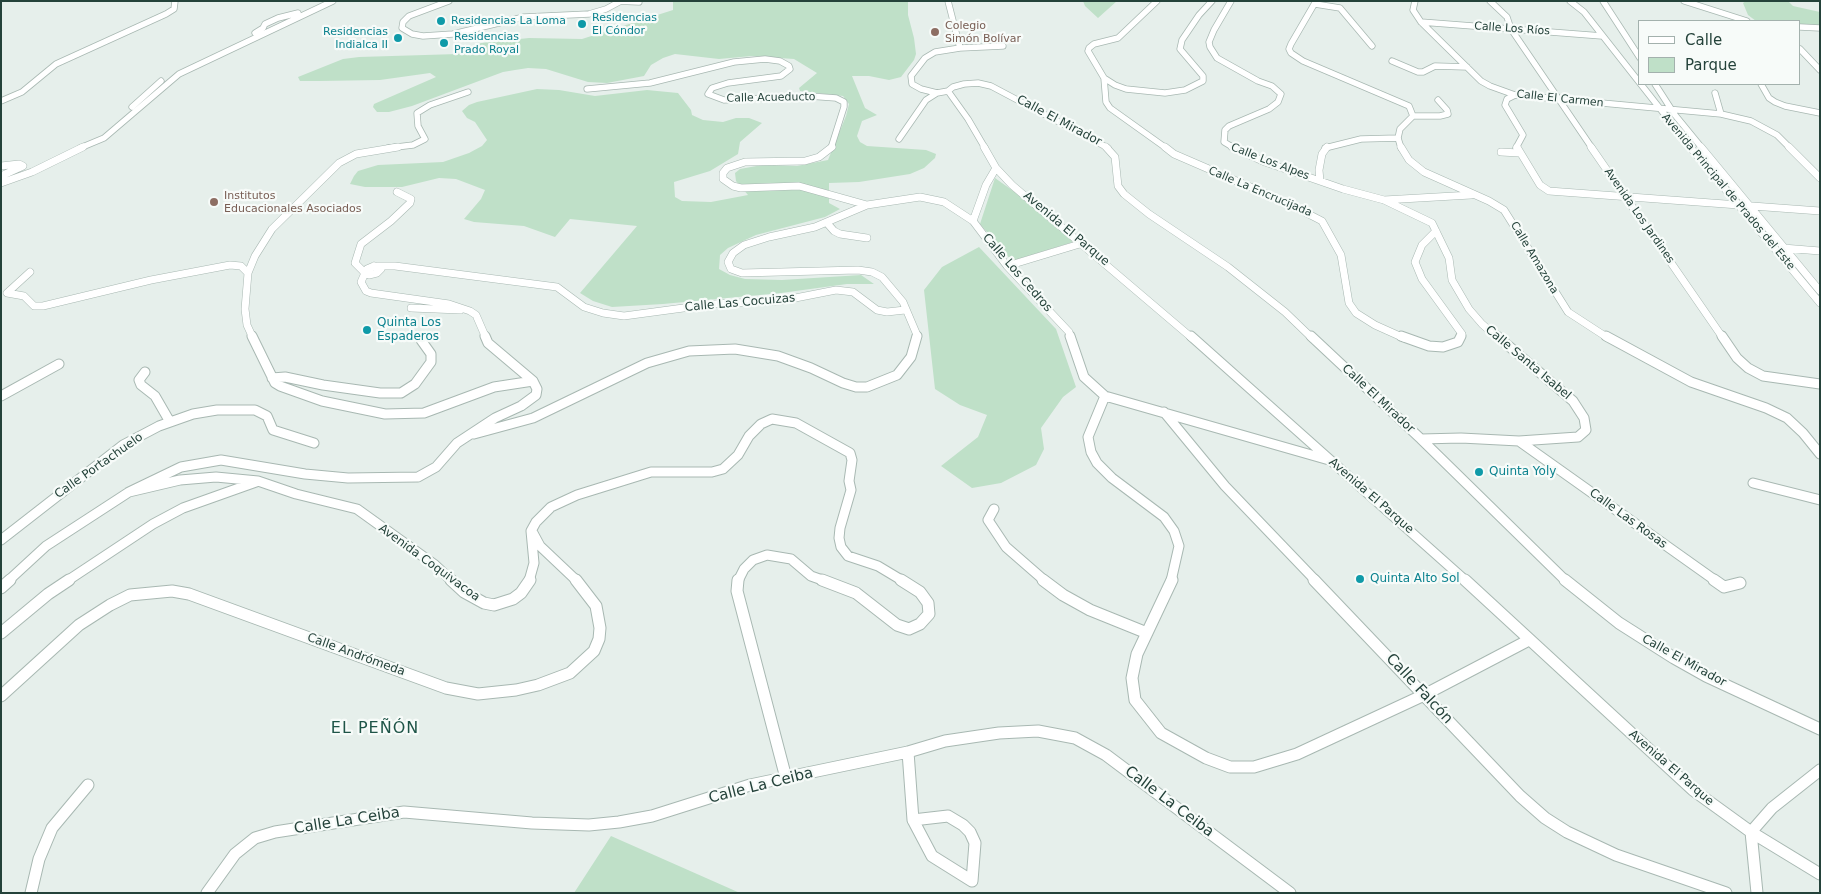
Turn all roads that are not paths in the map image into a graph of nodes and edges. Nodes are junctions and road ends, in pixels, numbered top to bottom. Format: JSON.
{"nodes":[{"id":1,"x":175,"y":1,"type":"edge"},
{"id":2,"x":325,"y":1,"type":"edge"},
{"id":3,"x":333,"y":1,"type":"edge"},
{"id":4,"x":616,"y":1,"type":"edge"},
{"id":5,"x":948,"y":1,"type":"edge"},
{"id":6,"x":1157,"y":1,"type":"edge"},
{"id":7,"x":1212,"y":1,"type":"edge"},
{"id":8,"x":1231,"y":1,"type":"edge"},
{"id":9,"x":1415,"y":1,"type":"edge"},
{"id":10,"x":1490,"y":1,"type":"edge"},
{"id":11,"x":1570,"y":1,"type":"edge"},
{"id":12,"x":1603,"y":1,"type":"edge"},
{"id":13,"x":1684,"y":1,"type":"edge"},
{"id":14,"x":451,"y":2,"type":"edge"},
{"id":15,"x":639,"y":2,"type":"dead end"},
{"id":16,"x":1315,"y":3,"type":"edge"},
{"id":17,"x":288,"y":16,"type":"junction"},
{"id":18,"x":297,"y":18,"type":"junction"},
{"id":19,"x":1744,"y":20,"type":"edge"},
{"id":20,"x":1421,"y":22,"type":"junction"},
{"id":21,"x":264,"y":26,"type":"junction"},
{"id":22,"x":1801,"y":27,"type":"edge"},
{"id":23,"x":275,"y":28,"type":"junction"},
{"id":24,"x":1820,"y":28,"type":"edge"},
{"id":25,"x":1511,"y":29,"type":"junction"},
{"id":26,"x":1602,"y":36,"type":"junction"},
{"id":27,"x":1003,"y":46,"type":"dead end"},
{"id":28,"x":1372,"y":46,"type":"dead end"},
{"id":29,"x":960,"y":48,"type":"junction"},
{"id":30,"x":1801,"y":50,"type":"edge"},
{"id":31,"x":1638,"y":53,"type":"edge"},
{"id":32,"x":1392,"y":61,"type":"dead end"},
{"id":33,"x":1467,"y":67,"type":"junction"},
{"id":34,"x":1820,"y":70,"type":"edge"},
{"id":35,"x":1104,"y":78,"type":"junction"},
{"id":36,"x":1638,"y":81,"type":"edge"},
{"id":37,"x":1641,"y":85,"type":"edge"},
{"id":38,"x":1656,"y":85,"type":"edge"},
{"id":39,"x":1762,"y":85,"type":"edge"},
{"id":40,"x":587,"y":89,"type":"dead end"},
{"id":41,"x":1126,"y":90,"type":"junction"},
{"id":42,"x":468,"y":92,"type":"dead end"},
{"id":43,"x":948,"y":92,"type":"junction"},
{"id":44,"x":937,"y":93,"type":"junction"},
{"id":45,"x":1110,"y":93,"type":"junction"},
{"id":46,"x":1715,"y":93,"type":"dead end"},
{"id":47,"x":1515,"y":95,"type":"junction"},
{"id":48,"x":1438,"y":100,"type":"dead end"},
{"id":49,"x":1559,"y":100,"type":"junction"},
{"id":50,"x":1,"y":102,"type":"edge"},
{"id":51,"x":1670,"y":108,"type":"junction"},
{"id":52,"x":1660,"y":109,"type":"junction"},
{"id":53,"x":1820,"y":113,"type":"edge"},
{"id":54,"x":1722,"y":114,"type":"junction"},
{"id":55,"x":1413,"y":116,"type":"junction"},
{"id":56,"x":110,"y":134,"type":"junction"},
{"id":57,"x":1398,"y":138,"type":"junction"},
{"id":58,"x":899,"y":139,"type":"dead end"},
{"id":59,"x":1501,"y":152,"type":"dead end"},
{"id":60,"x":1519,"y":153,"type":"junction"},
{"id":61,"x":73,"y":157,"type":"dead end"},
{"id":62,"x":1,"y":166,"type":"edge"},
{"id":63,"x":996,"y":168,"type":"junction"},
{"id":64,"x":1,"y":176,"type":"edge"},
{"id":65,"x":20,"y":176,"type":"junction"},
{"id":66,"x":1820,"y":178,"type":"edge"},
{"id":67,"x":1320,"y":181,"type":"junction"},
{"id":68,"x":1,"y":183,"type":"edge"},
{"id":69,"x":397,"y":192,"type":"dead end"},
{"id":70,"x":1474,"y":194,"type":"junction"},
{"id":71,"x":1627,"y":198,"type":"junction"},
{"id":72,"x":1384,"y":200,"type":"junction"},
{"id":73,"x":867,"y":205,"type":"junction"},
{"id":74,"x":1741,"y":206,"type":"junction"},
{"id":75,"x":1749,"y":207,"type":"junction"},
{"id":76,"x":1820,"y":211,"type":"edge"},
{"id":77,"x":973,"y":221,"type":"junction"},
{"id":78,"x":826,"y":223,"type":"junction"},
{"id":79,"x":1436,"y":231,"type":"junction"},
{"id":80,"x":867,"y":238,"type":"dead end"},
{"id":81,"x":1083,"y":243,"type":"junction"},
{"id":82,"x":1784,"y":248,"type":"junction"},
{"id":83,"x":1820,"y":251,"type":"edge"},
{"id":84,"x":357,"y":258,"type":"junction"},
{"id":85,"x":1007,"y":266,"type":"junction"},
{"id":86,"x":409,"y":267,"type":"joint"},
{"id":87,"x":376,"y":270,"type":"junction"},
{"id":88,"x":30,"y":272,"type":"dead end"},
{"id":89,"x":365,"y":272,"type":"junction"},
{"id":90,"x":248,"y":273,"type":"junction"},
{"id":91,"x":1820,"y":291,"type":"edge"},
{"id":92,"x":371,"y":293,"type":"junction"},
{"id":93,"x":1820,"y":303,"type":"edge"},
{"id":94,"x":411,"y":308,"type":"dead end"},
{"id":95,"x":905,"y":310,"type":"junction"},
{"id":96,"x":470,"y":311,"type":"junction"},
{"id":97,"x":421,"y":340,"type":"dead end"},
{"id":98,"x":59,"y":364,"type":"dead end"},
{"id":99,"x":145,"y":372,"type":"dead end"},
{"id":100,"x":272,"y":378,"type":"junction"},
{"id":101,"x":534,"y":381,"type":"junction"},
{"id":102,"x":1820,"y":384,"type":"edge"},
{"id":103,"x":1,"y":396,"type":"edge"},
{"id":104,"x":1105,"y":396,"type":"junction"},
{"id":105,"x":1164,"y":412,"type":"junction"},
{"id":106,"x":170,"y":422,"type":"junction"},
{"id":107,"x":469,"y":435,"type":"junction"},
{"id":108,"x":1421,"y":439,"type":"junction"},
{"id":109,"x":1520,"y":441,"type":"junction"},
{"id":110,"x":314,"y":442,"type":"dead end"},
{"id":111,"x":1820,"y":454,"type":"edge"},
{"id":112,"x":1329,"y":460,"type":"junction"},
{"id":113,"x":258,"y":481,"type":"junction"},
{"id":114,"x":1753,"y":483,"type":"dead end"},
{"id":115,"x":129,"y":492,"type":"junction"},
{"id":116,"x":1820,"y":500,"type":"edge"},
{"id":117,"x":994,"y":509,"type":"dead end"},
{"id":118,"x":531,"y":531,"type":"junction"},
{"id":119,"x":1,"y":540,"type":"edge"},
{"id":120,"x":1740,"y":583,"type":"dead end"},
{"id":121,"x":1,"y":588,"type":"edge"},
{"id":122,"x":1,"y":633,"type":"edge"},
{"id":123,"x":1147,"y":633,"type":"junction"},
{"id":124,"x":1529,"y":640,"type":"junction"},
{"id":125,"x":1424,"y":695,"type":"junction"},
{"id":126,"x":1,"y":696,"type":"edge"},
{"id":127,"x":1820,"y":729,"type":"edge"},
{"id":128,"x":908,"y":752,"type":"junction"},
{"id":129,"x":1820,"y":770,"type":"edge"},
{"id":130,"x":786,"y":778,"type":"junction"},
{"id":131,"x":88,"y":785,"type":"dead end"},
{"id":132,"x":912,"y":820,"type":"junction"},
{"id":133,"x":1752,"y":832,"type":"junction"},
{"id":134,"x":1820,"y":874,"type":"edge"},
{"id":135,"x":31,"y":893,"type":"edge"},
{"id":136,"x":207,"y":893,"type":"edge"},
{"id":137,"x":1290,"y":893,"type":"edge"},
{"id":138,"x":1726,"y":893,"type":"edge"},
{"id":139,"x":1757,"y":893,"type":"edge"}],
"edges":[{"from":1,"to":50,"type":"street"},
{"from":2,"to":17,"type":"street"},
{"from":3,"to":18,"type":"street"},
{"from":4,"to":14,"type":"street"},
{"from":4,"to":14,"type":"street"},
{"from":4,"to":15,"type":"street"},
{"from":5,"to":29,"type":"street"},
{"from":6,"to":35,"type":"street"},
{"from":7,"to":41,"type":"street"},
{"from":8,"to":67,"type":"street","name":"Calle Los Alpes"},
{"from":9,"to":20,"type":"street","name":"Calle El Carmen"},
{"from":10,"to":25,"type":"street","name":"Avenida Los Jardines"},
{"from":11,"to":26,"type":"street"},
{"from":12,"to":31,"type":"street"},
{"from":13,"to":19,"type":"street"},
{"from":16,"to":28,"type":"street"},
{"from":16,"to":55,"type":"street"},
{"from":17,"to":18,"type":"street"},
{"from":17,"to":21,"type":"street"},
{"from":18,"to":23,"type":"street"},
{"from":20,"to":25,"type":"street","name":"Calle Los Ríos"},
{"from":20,"to":33,"type":"street","name":"Calle El Carmen"},
{"from":21,"to":23,"type":"street"},
{"from":21,"to":56,"type":"street"},
{"from":22,"to":24,"type":"street"},
{"from":23,"to":56,"type":"street"},
{"from":25,"to":26,"type":"street","name":"Calle Los Ríos"},
{"from":25,"to":49,"type":"street","name":"Avenida Los Jardines"},
{"from":26,"to":36,"type":"street"},
{"from":27,"to":29,"type":"street"},
{"from":29,"to":44,"type":"street"},
{"from":30,"to":34,"type":"street"},
{"from":32,"to":33,"type":"street"},
{"from":33,"to":47,"type":"street","name":"Calle El Carmen"},
{"from":35,"to":41,"type":"street"},
{"from":35,"to":45,"type":"street","name":"Calle La Encrucijada"},
{"from":37,"to":52,"type":"street"},
{"from":38,"to":51,"type":"street"},
{"from":39,"to":53,"type":"street"},
{"from":40,"to":73,"type":"street","name":"Calle Acueducto"},
{"from":41,"to":45,"type":"street"},
{"from":42,"to":90,"type":"street"},
{"from":43,"to":44,"type":"street","name":"Calle El Mirador"},
{"from":43,"to":63,"type":"street","name":"Avenida El Parque"},
{"from":43,"to":108,"type":"street","name":"Calle El Mirador"},
{"from":44,"to":58,"type":"street"},
{"from":45,"to":79,"type":"street","name":"Calle La Encrucijada"},
{"from":46,"to":54,"type":"street"},
{"from":47,"to":49,"type":"street","name":"Calle El Carmen"},
{"from":47,"to":60,"type":"street"},
{"from":48,"to":55,"type":"street"},
{"from":49,"to":52,"type":"street","name":"Calle El Carmen"},
{"from":49,"to":71,"type":"street","name":"Avenida Los Jardines"},
{"from":51,"to":52,"type":"street","name":"Avenida Principal de Prados del Este"},
{"from":51,"to":54,"type":"street"},
{"from":51,"to":75,"type":"street","name":"Avenida Principal de Prados del Este"},
{"from":52,"to":74,"type":"street","name":"Avenida Principal de Prados del Este"},
{"from":54,"to":66,"type":"street"},
{"from":55,"to":57,"type":"street"},
{"from":56,"to":65,"type":"street"},
{"from":57,"to":67,"type":"street"},
{"from":57,"to":70,"type":"street","name":"Calle Amazona"},
{"from":59,"to":60,"type":"street"},
{"from":60,"to":71,"type":"street"},
{"from":61,"to":65,"type":"street"},
{"from":62,"to":64,"type":"street"},
{"from":63,"to":77,"type":"street"},
{"from":63,"to":81,"type":"street","name":"Avenida El Parque"},
{"from":65,"to":68,"type":"street"},
{"from":67,"to":72,"type":"street","name":"Calle Los Alpes"},
{"from":69,"to":84,"type":"street"},
{"from":70,"to":72,"type":"street"},
{"from":70,"to":111,"type":"street","name":"Calle Amazona"},
{"from":71,"to":74,"type":"street"},
{"from":71,"to":102,"type":"street","name":"Avenida Los Jardines"},
{"from":72,"to":79,"type":"street","name":"Calle Santa Isabel"},
{"from":73,"to":77,"type":"street","name":"Calle Los Cedros"},
{"from":73,"to":78,"type":"street","name":"Calle Los Cedros"},
{"from":74,"to":75,"type":"street"},
{"from":74,"to":93,"type":"street","name":"Avenida Principal de Prados del Este"},
{"from":75,"to":76,"type":"street"},
{"from":75,"to":82,"type":"street","name":"Avenida Principal de Prados del Este"},
{"from":77,"to":85,"type":"street","name":"Calle Los Cedros"},
{"from":78,"to":80,"type":"street"},
{"from":78,"to":95,"type":"street","name":"Calle Los Cedros"},
{"from":79,"to":109,"type":"street","name":"Calle Santa Isabel"},
{"from":81,"to":85,"type":"street"},
{"from":81,"to":112,"type":"street","name":"Avenida El Parque"},
{"from":82,"to":83,"type":"street"},
{"from":82,"to":91,"type":"street","name":"Avenida Principal de Prados del Este"},
{"from":84,"to":87,"type":"street"},
{"from":84,"to":89,"type":"street"},
{"from":85,"to":104,"type":"street","name":"Calle Los Cedros"},
{"from":86,"to":87,"type":"street","name":"Calle Las Cocuizas"},
{"from":86,"to":95,"type":"street","name":"Calle Las Cocuizas"},
{"from":87,"to":89,"type":"street"},
{"from":87,"to":92,"type":"street"},
{"from":88,"to":90,"type":"street"},
{"from":89,"to":92,"type":"street"},
{"from":90,"to":100,"type":"street"},
{"from":92,"to":96,"type":"street"},
{"from":94,"to":96,"type":"street"},
{"from":95,"to":107,"type":"street"},
{"from":96,"to":101,"type":"street"},
{"from":97,"to":100,"type":"street"},
{"from":98,"to":103,"type":"street"},
{"from":99,"to":106,"type":"street"},
{"from":100,"to":101,"type":"street"},
{"from":101,"to":107,"type":"street"},
{"from":104,"to":105,"type":"street","name":"Calle Los Cedros"},
{"from":104,"to":123,"type":"street"},
{"from":105,"to":112,"type":"street","name":"Calle Los Cedros"},
{"from":105,"to":125,"type":"street","name":"Calle Falcón"},
{"from":106,"to":110,"type":"street","name":"Calle Portachuelo"},
{"from":106,"to":119,"type":"street","name":"Calle Portachuelo"},
{"from":107,"to":115,"type":"street"},
{"from":108,"to":109,"type":"street","name":"Calle Santa Isabel"},
{"from":108,"to":127,"type":"street","name":"Calle El Mirador"},
{"from":109,"to":120,"type":"street","name":"Calle Las Rosas"},
{"from":112,"to":124,"type":"street","name":"Avenida El Parque"},
{"from":113,"to":115,"type":"street","name":"Avenida Coquivacoa"},
{"from":113,"to":118,"type":"street","name":"Avenida Coquivacoa"},
{"from":113,"to":122,"type":"street"},
{"from":114,"to":116,"type":"street"},
{"from":115,"to":121,"type":"street"},
{"from":117,"to":123,"type":"street"},
{"from":118,"to":126,"type":"street","name":"Calle Andrómeda"},
{"from":118,"to":130,"type":"street"},
{"from":123,"to":125,"type":"street"},
{"from":124,"to":125,"type":"street"},
{"from":124,"to":133,"type":"street","name":"Avenida El Parque"},
{"from":125,"to":138,"type":"street","name":"Calle Falcón"},
{"from":128,"to":130,"type":"street","name":"Calle La Ceiba"},
{"from":128,"to":132,"type":"street"},
{"from":128,"to":137,"type":"street","name":"Calle La Ceiba"},
{"from":129,"to":133,"type":"street"},
{"from":130,"to":136,"type":"street","name":"Calle La Ceiba"},
{"from":131,"to":135,"type":"street"},
{"from":132,"to":132,"type":"street"},
{"from":133,"to":134,"type":"street","name":"Avenida El Parque"},
{"from":133,"to":139,"type":"street"}]}
